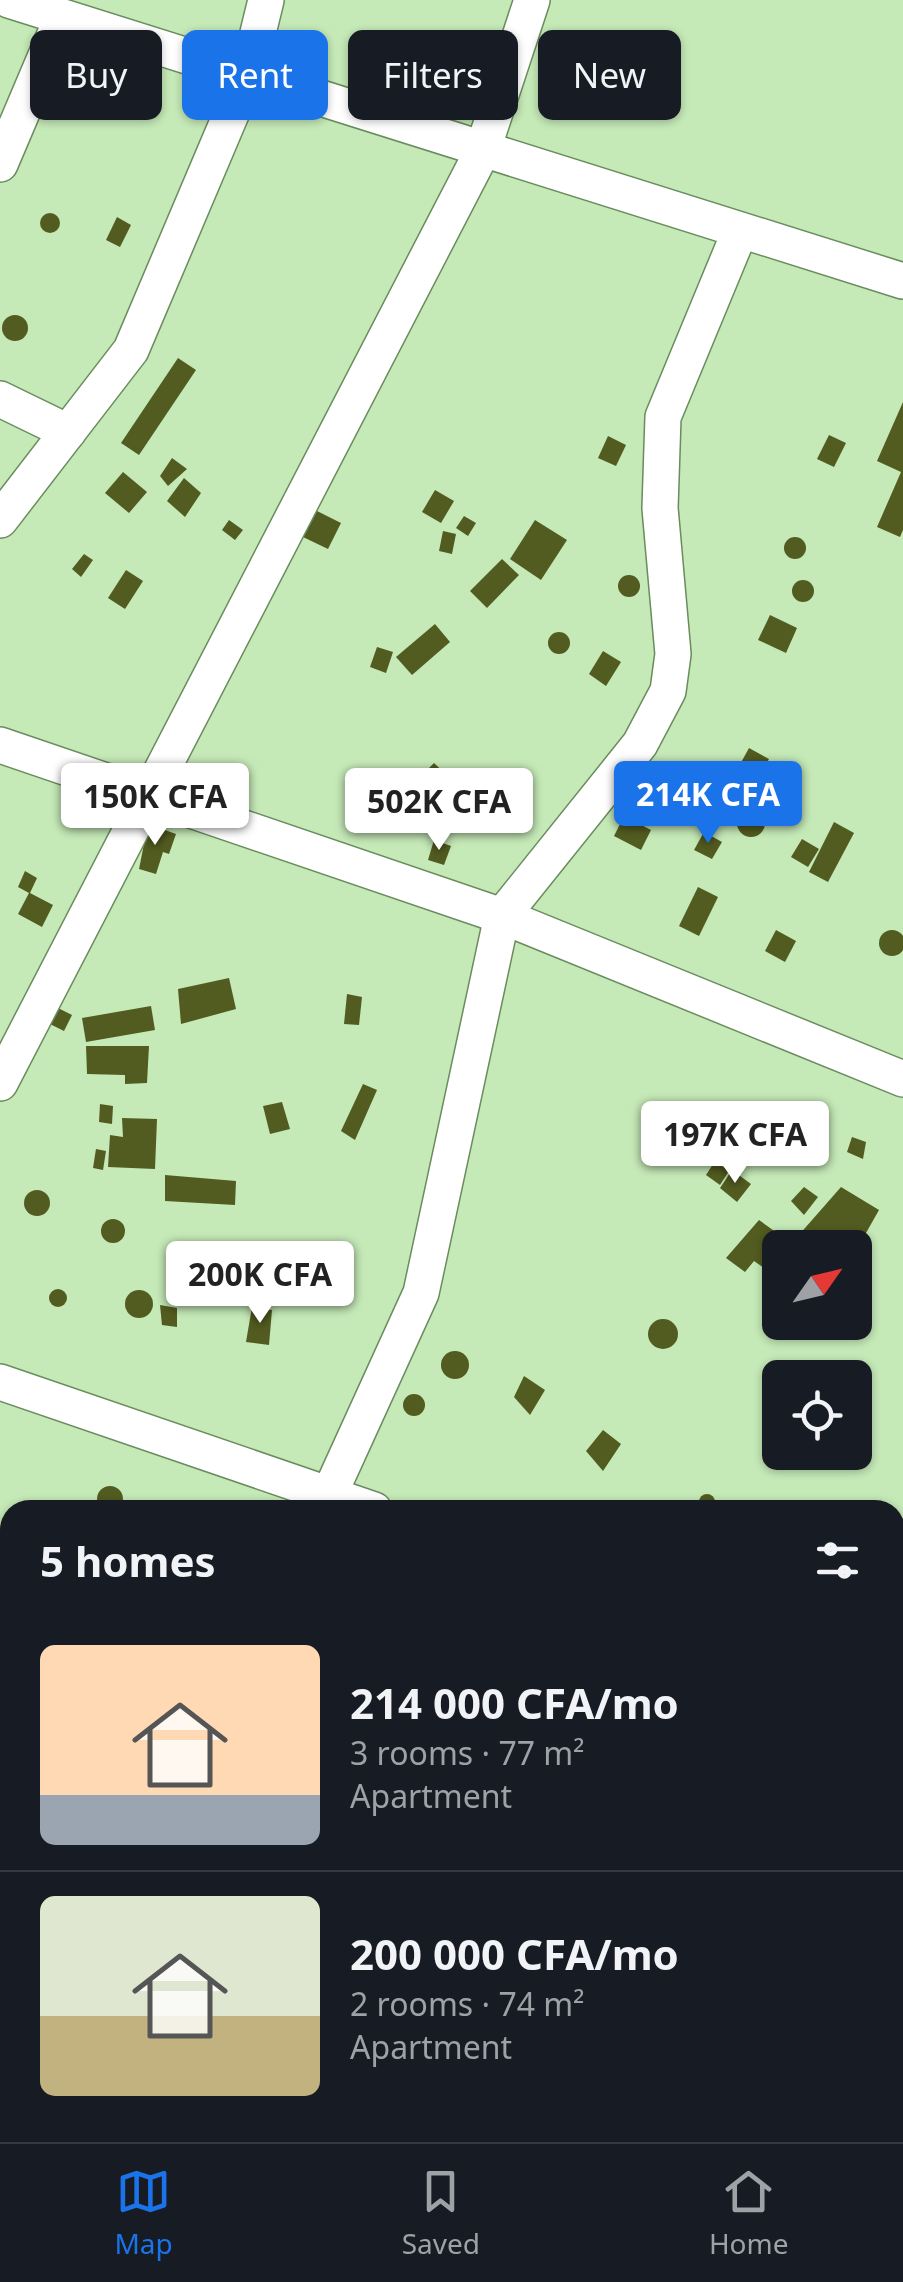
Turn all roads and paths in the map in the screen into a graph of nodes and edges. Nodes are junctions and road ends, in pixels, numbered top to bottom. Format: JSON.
{"nodes":[{"id":1,"x":9,"y":0,"type":"edge"},
{"id":2,"x":266,"y":0,"type":"edge"},
{"id":3,"x":532,"y":0,"type":"edge"},
{"id":4,"x":62,"y":18,"type":"junction"},
{"id":5,"x":259,"y":30,"type":"edge"},
{"id":6,"x":182,"y":54,"type":"edge"},
{"id":7,"x":328,"y":101,"type":"edge"},
{"id":8,"x":228,"y":120,"type":"edge"},
{"id":9,"x":482,"y":152,"type":"junction"},
{"id":10,"x":0,"y":164,"type":"edge"},
{"id":11,"x":740,"y":231,"type":"junction"},
{"id":12,"x":903,"y":281,"type":"edge"},
{"id":13,"x":0,"y":399,"type":"edge"},
{"id":14,"x":68,"y":432,"type":"junction"},
{"id":15,"x":0,"y":520,"type":"edge"},
{"id":16,"x":0,"y":745,"type":"edge"},
{"id":17,"x":152,"y":794,"type":"junction"},
{"id":18,"x":502,"y":916,"type":"junction"},
{"id":19,"x":903,"y":1079,"type":"edge"},
{"id":20,"x":0,"y":1083,"type":"edge"},
{"id":21,"x":0,"y":1382,"type":"edge"},
{"id":22,"x":329,"y":1495,"type":"junction"},
{"id":23,"x":344,"y":1500,"type":"edge"}],
"edges":[{"from":1,"to":4,"type":"street"},
{"from":2,"to":5,"type":"street"},
{"from":3,"to":9,"type":"street"},
{"from":4,"to":6,"type":"street"},
{"from":4,"to":10,"type":"street"},
{"from":7,"to":9,"type":"street"},
{"from":8,"to":14,"type":"street"},
{"from":9,"to":11,"type":"street"},
{"from":9,"to":17,"type":"street"},
{"from":11,"to":12,"type":"street"},
{"from":11,"to":18,"type":"street"},
{"from":13,"to":14,"type":"street"},
{"from":14,"to":15,"type":"street"},
{"from":16,"to":17,"type":"street"},
{"from":17,"to":18,"type":"street"},
{"from":17,"to":20,"type":"street"},
{"from":18,"to":19,"type":"street"},
{"from":18,"to":22,"type":"street"},
{"from":21,"to":22,"type":"street"},
{"from":22,"to":23,"type":"street"}]}
